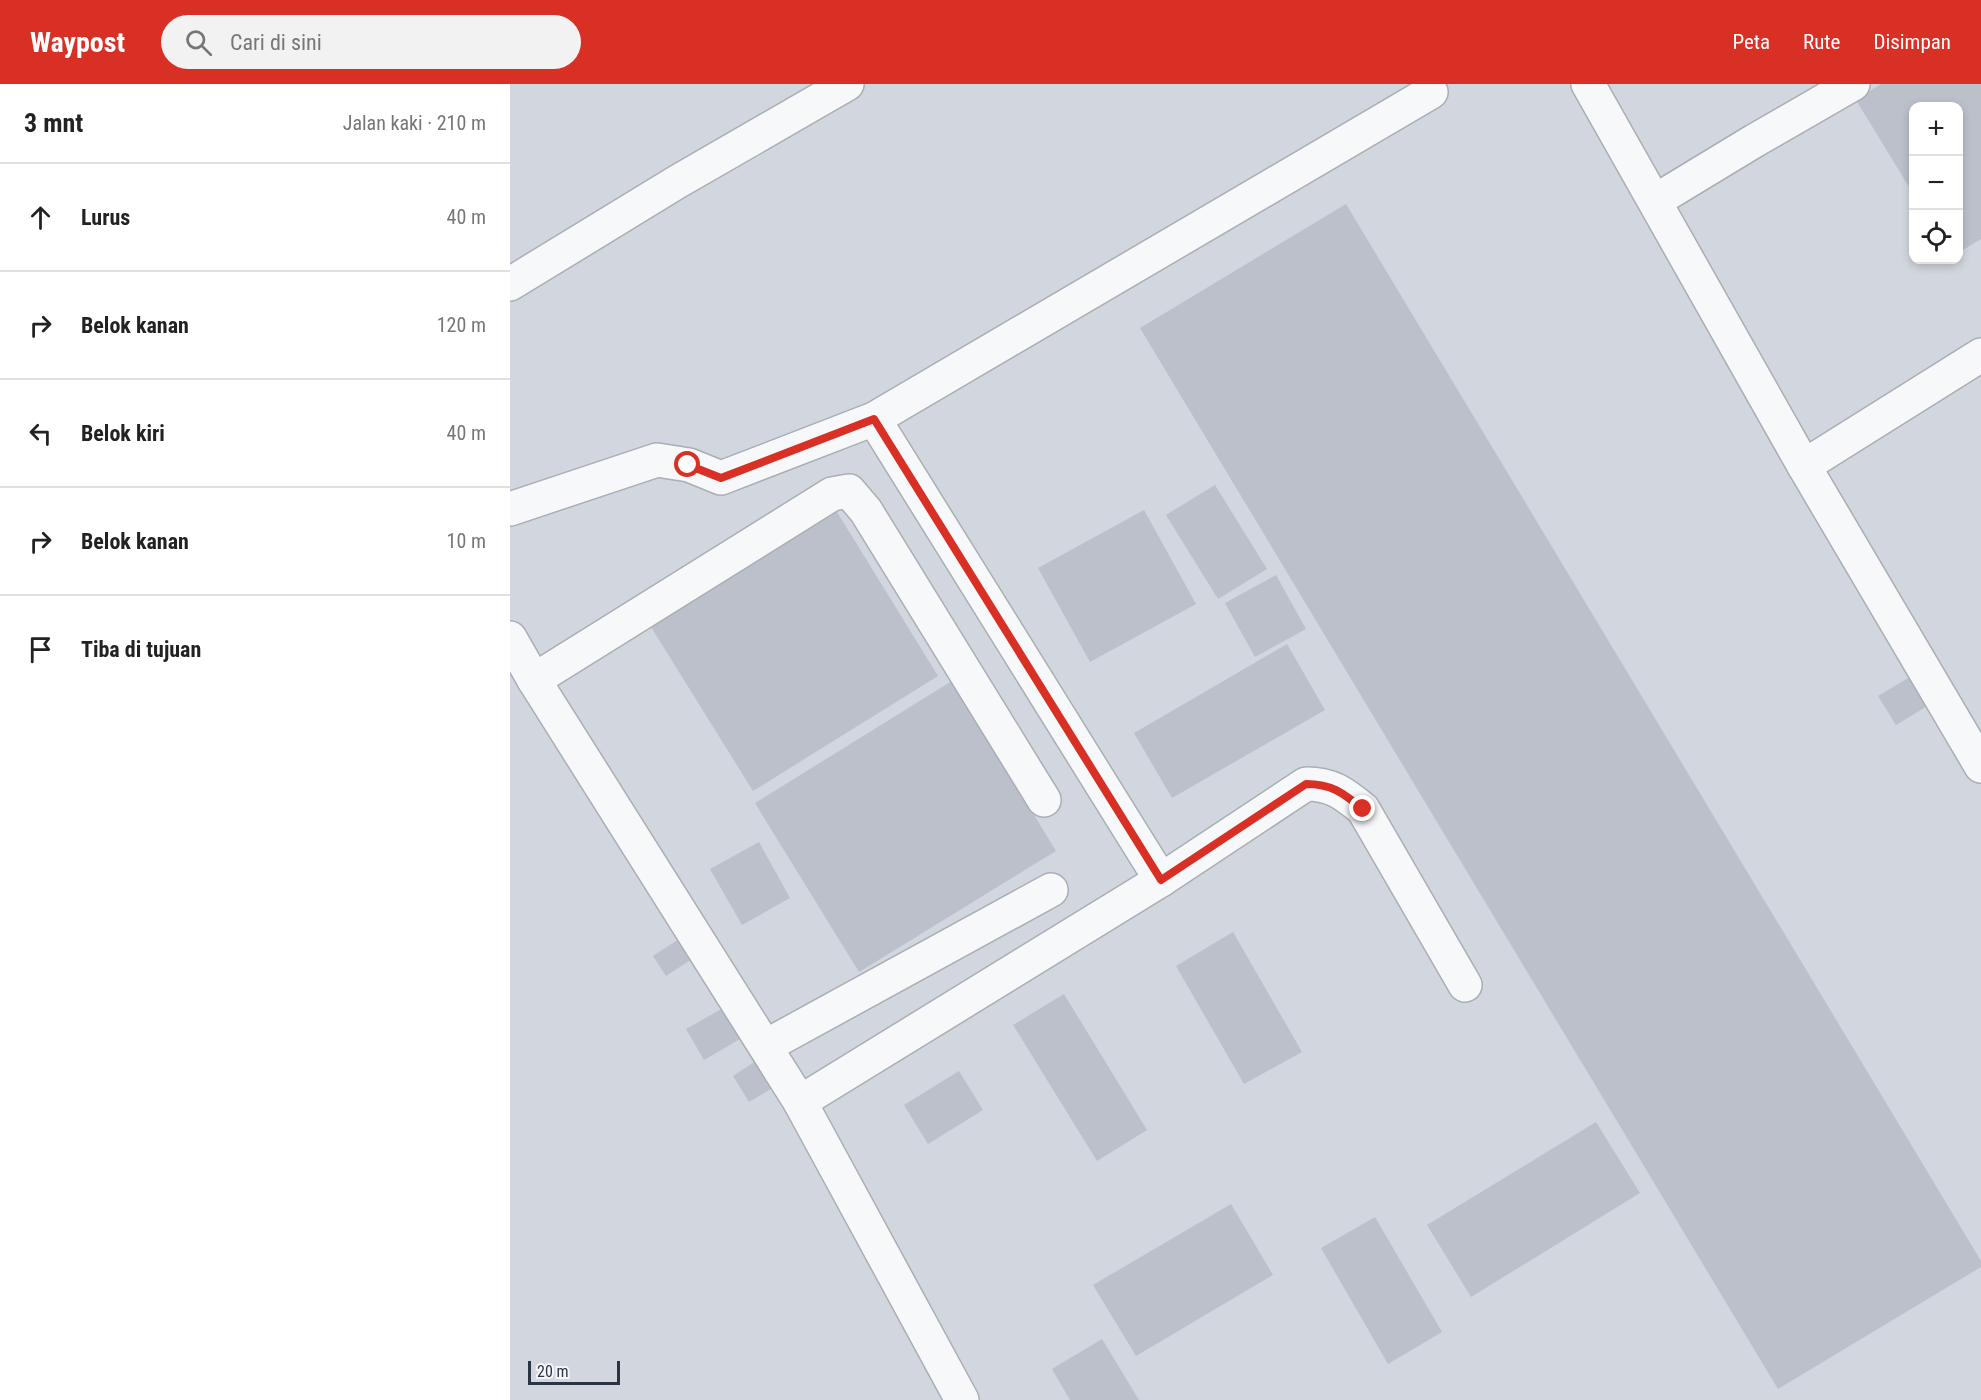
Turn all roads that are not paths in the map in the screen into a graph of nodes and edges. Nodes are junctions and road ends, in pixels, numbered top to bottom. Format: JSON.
{"nodes":[{"id":1,"x":847,"y":84,"type":"edge"},
{"id":2,"x":1588,"y":84,"type":"edge"},
{"id":3,"x":1854,"y":84,"type":"edge"},
{"id":4,"x":1431,"y":92,"type":"dead end"},
{"id":5,"x":1655,"y":201,"type":"junction"},
{"id":6,"x":510,"y":284,"type":"edge"},
{"id":7,"x":1981,"y":355,"type":"edge"},
{"id":8,"x":874,"y":419,"type":"junction"},
{"id":9,"x":1804,"y":466,"type":"junction"},
{"id":10,"x":510,"y":509,"type":"edge"},
{"id":11,"x":510,"y":638,"type":"edge"},
{"id":12,"x":534,"y":680,"type":"junction"},
{"id":13,"x":1981,"y":766,"type":"edge"},
{"id":14,"x":1044,"y":800,"type":"dead end"},
{"id":15,"x":1161,"y":880,"type":"junction"},
{"id":16,"x":1051,"y":890,"type":"dead end"},
{"id":17,"x":1465,"y":985,"type":"dead end"},
{"id":18,"x":766,"y":1046,"type":"junction"},
{"id":19,"x":800,"y":1102,"type":"junction"},
{"id":20,"x":962,"y":1400,"type":"edge"}],
"edges":[{"from":1,"to":6,"type":"lane"},
{"from":2,"to":5,"type":"lane"},
{"from":3,"to":5,"type":"lane"},
{"from":4,"to":8,"type":"lane"},
{"from":5,"to":9,"type":"lane"},
{"from":7,"to":9,"type":"lane"},
{"from":8,"to":10,"type":"lane"},
{"from":8,"to":15,"type":"lane"},
{"from":9,"to":13,"type":"lane"},
{"from":11,"to":12,"type":"lane"},
{"from":12,"to":14,"type":"lane"},
{"from":12,"to":18,"type":"lane"},
{"from":15,"to":17,"type":"lane"},
{"from":15,"to":19,"type":"lane"},
{"from":16,"to":18,"type":"lane"},
{"from":18,"to":19,"type":"lane"},
{"from":19,"to":20,"type":"lane"}]}
